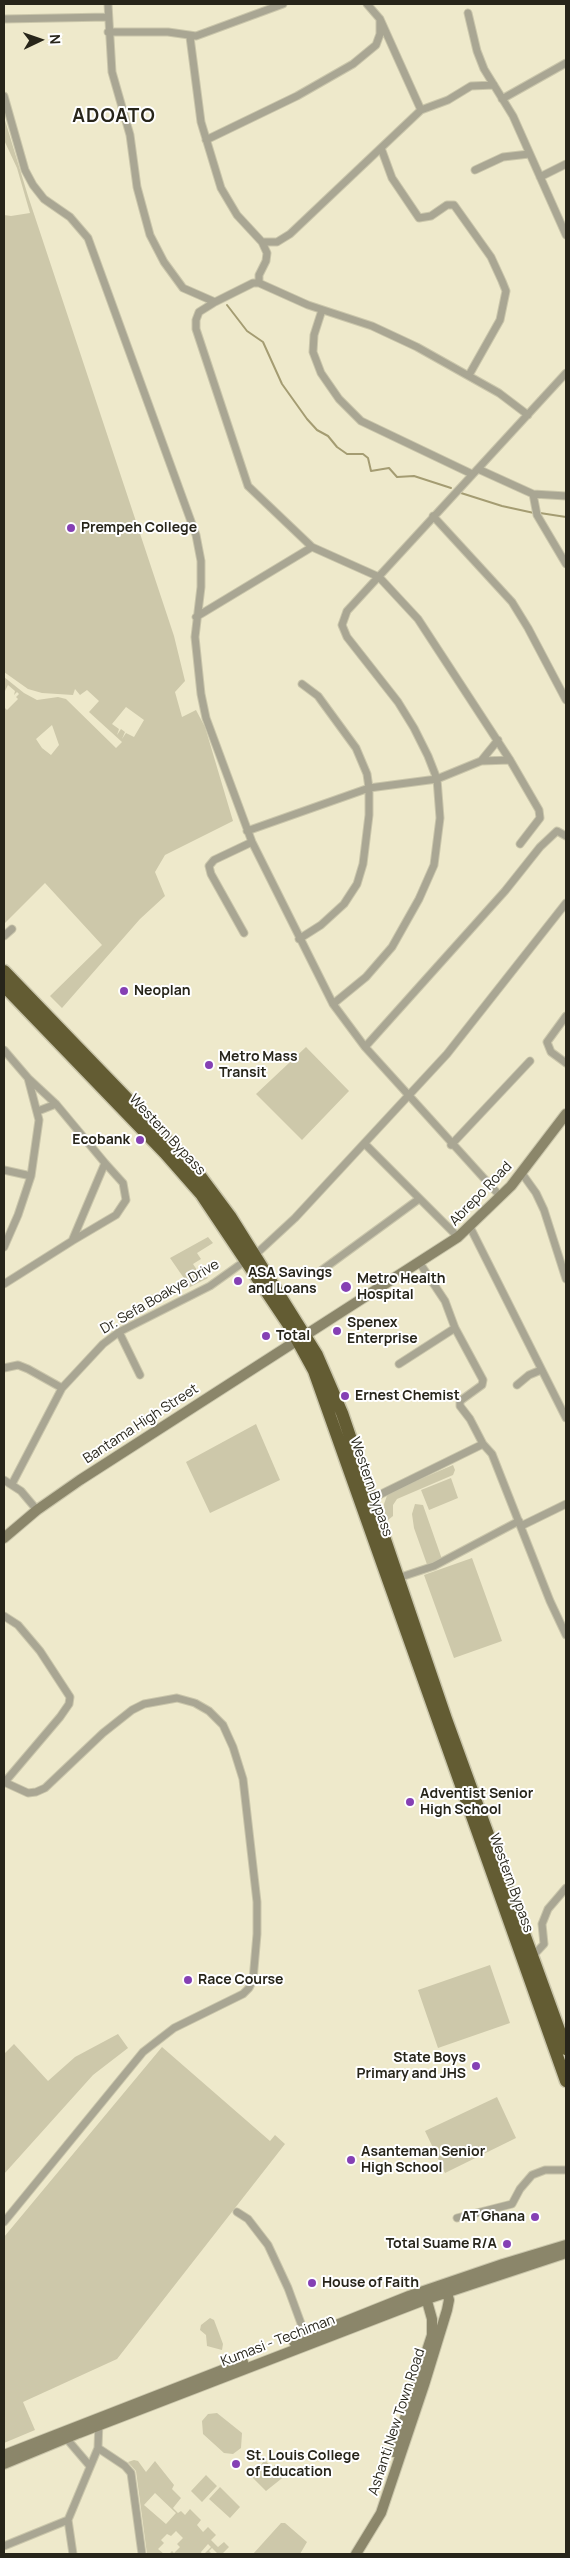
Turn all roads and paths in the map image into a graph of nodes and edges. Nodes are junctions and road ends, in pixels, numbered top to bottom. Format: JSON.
{"nodes":[{"id":1,"x":108,"y":4,"type":"edge"},
{"id":2,"x":283,"y":4,"type":"edge"},
{"id":3,"x":367,"y":4,"type":"edge"},
{"id":4,"x":264,"y":7,"type":"edge"},
{"id":5,"x":468,"y":13,"type":"dead end"},
{"id":6,"x":108,"y":17,"type":"junction"},
{"id":7,"x":4,"y":19,"type":"edge"},
{"id":8,"x":380,"y":19,"type":"junction"},
{"id":9,"x":108,"y":32,"type":"junction"},
{"id":10,"x":190,"y":37,"type":"junction"},
{"id":11,"x":566,"y":63,"type":"edge"},
{"id":12,"x":494,"y":85,"type":"junction"},
{"id":13,"x":4,"y":96,"type":"edge"},
{"id":14,"x":502,"y":99,"type":"junction"},
{"id":15,"x":421,"y":110,"type":"junction"},
{"id":16,"x":206,"y":140,"type":"junction"},
{"id":17,"x":381,"y":148,"type":"junction"},
{"id":18,"x":529,"y":154,"type":"junction"},
{"id":19,"x":566,"y":164,"type":"edge"},
{"id":20,"x":475,"y":170,"type":"dead end"},
{"id":21,"x":540,"y":177,"type":"junction"},
{"id":22,"x":566,"y":235,"type":"edge"},
{"id":23,"x":262,"y":242,"type":"junction"},
{"id":24,"x":259,"y":283,"type":"junction"},
{"id":25,"x":215,"y":302,"type":"junction"},
{"id":26,"x":322,"y":310,"type":"junction"},
{"id":27,"x":566,"y":373,"type":"edge"},
{"id":28,"x":468,"y":375,"type":"junction"},
{"id":29,"x":528,"y":415,"type":"junction"},
{"id":30,"x":475,"y":472,"type":"junction"},
{"id":31,"x":533,"y":494,"type":"junction"},
{"id":32,"x":566,"y":496,"type":"edge"},
{"id":33,"x":433,"y":516,"type":"junction"},
{"id":34,"x":312,"y":547,"type":"junction"},
{"id":35,"x":566,"y":564,"type":"edge"},
{"id":36,"x":379,"y":577,"type":"junction"},
{"id":37,"x":196,"y":617,"type":"junction"},
{"id":38,"x":302,"y":684,"type":"dead end"},
{"id":39,"x":566,"y":700,"type":"edge"},
{"id":40,"x":498,"y":740,"type":"junction"},
{"id":41,"x":481,"y":760,"type":"junction"},
{"id":42,"x":510,"y":760,"type":"junction"},
{"id":43,"x":437,"y":779,"type":"junction"},
{"id":44,"x":369,"y":788,"type":"junction"},
{"id":45,"x":247,"y":831,"type":"junction"},
{"id":46,"x":566,"y":836,"type":"edge"},
{"id":47,"x":252,"y":842,"type":"junction"},
{"id":48,"x":520,"y":844,"type":"dead end"},
{"id":49,"x":566,"y":903,"type":"edge"},
{"id":50,"x":12,"y":929,"type":"dead end"},
{"id":51,"x":244,"y":933,"type":"dead end"},
{"id":52,"x":4,"y":936,"type":"edge"},
{"id":53,"x":299,"y":939,"type":"junction"},
{"id":54,"x":4,"y":971,"type":"edge"},
{"id":55,"x":4,"y":986,"type":"edge"},
{"id":56,"x":333,"y":1004,"type":"junction"},
{"id":57,"x":566,"y":1016,"type":"edge"},
{"id":58,"x":365,"y":1047,"type":"junction"},
{"id":59,"x":4,"y":1050,"type":"edge"},
{"id":60,"x":530,"y":1061,"type":"dead end"},
{"id":61,"x":566,"y":1063,"type":"edge"},
{"id":62,"x":28,"y":1078,"type":"junction"},
{"id":63,"x":408,"y":1095,"type":"junction"},
{"id":64,"x":56,"y":1104,"type":"junction"},
{"id":65,"x":38,"y":1111,"type":"junction"},
{"id":66,"x":566,"y":1114,"type":"edge"},
{"id":67,"x":365,"y":1144,"type":"junction"},
{"id":68,"x":452,"y":1145,"type":"junction"},
{"id":69,"x":105,"y":1163,"type":"junction"},
{"id":70,"x":186,"y":1167,"type":"junction"},
{"id":71,"x":4,"y":1170,"type":"edge"},
{"id":72,"x":522,"y":1172,"type":"junction"},
{"id":73,"x":31,"y":1176,"type":"junction"},
{"id":74,"x":500,"y":1196,"type":"junction"},
{"id":75,"x":420,"y":1198,"type":"junction"},
{"id":76,"x":470,"y":1227,"type":"junction"},
{"id":77,"x":458,"y":1237,"type":"junction"},
{"id":78,"x":72,"y":1241,"type":"junction"},
{"id":79,"x":4,"y":1247,"type":"edge"},
{"id":80,"x":250,"y":1258,"type":"junction"},
{"id":81,"x":419,"y":1262,"type":"junction"},
{"id":82,"x":322,"y":1270,"type":"dead end"},
{"id":83,"x":566,"y":1279,"type":"edge"},
{"id":84,"x":4,"y":1284,"type":"edge"},
{"id":85,"x":455,"y":1328,"type":"junction"},
{"id":86,"x":119,"y":1332,"type":"junction"},
{"id":87,"x":301,"y":1336,"type":"junction"},
{"id":88,"x":399,"y":1364,"type":"dead end"},
{"id":89,"x":4,"y":1368,"type":"edge"},
{"id":90,"x":541,"y":1370,"type":"junction"},
{"id":91,"x":140,"y":1375,"type":"dead end"},
{"id":92,"x":517,"y":1385,"type":"dead end"},
{"id":93,"x":62,"y":1388,"type":"junction"},
{"id":94,"x":566,"y":1418,"type":"edge"},
{"id":95,"x":483,"y":1444,"type":"junction"},
{"id":96,"x":4,"y":1480,"type":"edge"},
{"id":97,"x":12,"y":1484,"type":"junction"},
{"id":98,"x":371,"y":1500,"type":"junction"},
{"id":99,"x":566,"y":1504,"type":"edge"},
{"id":100,"x":37,"y":1510,"type":"junction"},
{"id":101,"x":520,"y":1524,"type":"junction"},
{"id":102,"x":4,"y":1538,"type":"edge"},
{"id":103,"x":398,"y":1578,"type":"junction"},
{"id":104,"x":4,"y":1616,"type":"edge"},
{"id":105,"x":566,"y":1632,"type":"edge"},
{"id":106,"x":4,"y":1783,"type":"edge"},
{"id":107,"x":566,"y":1888,"type":"edge"},
{"id":108,"x":532,"y":1957,"type":"junction"},
{"id":109,"x":547,"y":2012,"type":"junction"},
{"id":110,"x":566,"y":2049,"type":"edge"},
{"id":111,"x":566,"y":2081,"type":"edge"},
{"id":112,"x":566,"y":2170,"type":"edge"},
{"id":113,"x":237,"y":2212,"type":"dead end"},
{"id":114,"x":457,"y":2218,"type":"dead end"},
{"id":115,"x":4,"y":2222,"type":"edge"},
{"id":116,"x":566,"y":2245,"type":"edge"},
{"id":117,"x":566,"y":2253,"type":"edge"},
{"id":118,"x":446,"y":2288,"type":"junction"},
{"id":119,"x":426,"y":2295,"type":"junction"},
{"id":120,"x":306,"y":2337,"type":"junction"},
{"id":121,"x":99,"y":2422,"type":"junction"},
{"id":122,"x":66,"y":2438,"type":"junction"},
{"id":123,"x":98,"y":2448,"type":"junction"},
{"id":124,"x":4,"y":2455,"type":"edge"},
{"id":125,"x":4,"y":2464,"type":"edge"},
{"id":126,"x":89,"y":2465,"type":"junction"},
{"id":127,"x":68,"y":2520,"type":"junction"},
{"id":128,"x":4,"y":2546,"type":"edge"},
{"id":129,"x":73,"y":2554,"type":"edge"},
{"id":130,"x":142,"y":2554,"type":"edge"},
{"id":131,"x":354,"y":2554,"type":"edge"}],
"edges":[{"from":1,"to":6,"type":"street"},
{"from":2,"to":4,"type":"street"},
{"from":3,"to":8,"type":"street"},
{"from":4,"to":10,"type":"street"},
{"from":5,"to":12,"type":"street"},
{"from":6,"to":7,"type":"street"},
{"from":6,"to":9,"type":"street"},
{"from":8,"to":15,"type":"street"},
{"from":8,"to":16,"type":"street"},
{"from":9,"to":10,"type":"street"},
{"from":9,"to":25,"type":"street"},
{"from":10,"to":16,"type":"street"},
{"from":11,"to":14,"type":"street"},
{"from":12,"to":14,"type":"street"},
{"from":12,"to":15,"type":"street"},
{"from":13,"to":37,"type":"street"},
{"from":14,"to":18,"type":"street"},
{"from":15,"to":17,"type":"street"},
{"from":16,"to":23,"type":"street"},
{"from":17,"to":23,"type":"street"},
{"from":17,"to":28,"type":"street"},
{"from":18,"to":20,"type":"street"},
{"from":18,"to":21,"type":"street"},
{"from":19,"to":21,"type":"street"},
{"from":21,"to":22,"type":"street"},
{"from":23,"to":24,"type":"street"},
{"from":24,"to":25,"type":"street"},
{"from":24,"to":26,"type":"street"},
{"from":25,"to":34,"type":"street"},
{"from":26,"to":28,"type":"street"},
{"from":26,"to":30,"type":"street"},
{"from":27,"to":29,"type":"street"},
{"from":28,"to":29,"type":"street"},
{"from":29,"to":30,"type":"street"},
{"from":30,"to":31,"type":"street"},
{"from":30,"to":33,"type":"street"},
{"from":31,"to":32,"type":"street"},
{"from":31,"to":35,"type":"street"},
{"from":33,"to":36,"type":"street"},
{"from":33,"to":39,"type":"street"},
{"from":34,"to":36,"type":"street"},
{"from":34,"to":37,"type":"street"},
{"from":36,"to":40,"type":"street"},
{"from":36,"to":43,"type":"street"},
{"from":37,"to":45,"type":"street"},
{"from":38,"to":44,"type":"street"},
{"from":40,"to":41,"type":"street"},
{"from":40,"to":42,"type":"street"},
{"from":41,"to":42,"type":"street"},
{"from":41,"to":43,"type":"street"},
{"from":42,"to":48,"type":"street"},
{"from":43,"to":44,"type":"street"},
{"from":43,"to":56,"type":"street"},
{"from":44,"to":45,"type":"street"},
{"from":44,"to":53,"type":"street"},
{"from":45,"to":47,"type":"street"},
{"from":46,"to":58,"type":"street"},
{"from":47,"to":51,"type":"street"},
{"from":47,"to":53,"type":"street"},
{"from":49,"to":63,"type":"street","name":"Dr. Sefa Boakye Drive"},
{"from":50,"to":52,"type":"street"},
{"from":53,"to":56,"type":"street"},
{"from":54,"to":70,"type":"highway","name":"Western Bypass"},
{"from":55,"to":70,"type":"highway","name":"Western Bypass"},
{"from":56,"to":58,"type":"street"},
{"from":57,"to":61,"type":"street"},
{"from":58,"to":63,"type":"street"},
{"from":59,"to":62,"type":"street"},
{"from":60,"to":68,"type":"street"},
{"from":62,"to":64,"type":"street"},
{"from":62,"to":65,"type":"street"},
{"from":63,"to":67,"type":"street","name":"Dr. Sefa Boakye Drive"},
{"from":63,"to":68,"type":"street"},
{"from":64,"to":65,"type":"street"},
{"from":64,"to":69,"type":"street"},
{"from":65,"to":73,"type":"street"},
{"from":66,"to":72,"type":"main road","name":"Abrepo Road"},
{"from":67,"to":75,"type":"street"},
{"from":67,"to":80,"type":"street","name":"Dr. Sefa Boakye Drive"},
{"from":68,"to":74,"type":"street"},
{"from":69,"to":78,"type":"street"},
{"from":69,"to":78,"type":"street"},
{"from":70,"to":80,"type":"highway","name":"Western Bypass"},
{"from":71,"to":73,"type":"street"},
{"from":72,"to":74,"type":"main road","name":"Abrepo Road"},
{"from":72,"to":83,"type":"street"},
{"from":73,"to":79,"type":"street"},
{"from":74,"to":76,"type":"main road","name":"Abrepo Road"},
{"from":75,"to":77,"type":"street"},
{"from":75,"to":82,"type":"street"},
{"from":76,"to":77,"type":"main road","name":"Abrepo Road"},
{"from":76,"to":90,"type":"street"},
{"from":77,"to":81,"type":"main road","name":"Abrepo Road"},
{"from":78,"to":84,"type":"street"},
{"from":80,"to":86,"type":"street","name":"Dr. Sefa Boakye Drive"},
{"from":80,"to":87,"type":"highway","name":"Western Bypass"},
{"from":81,"to":85,"type":"street"},
{"from":81,"to":87,"type":"main road","name":"Abrepo Road"},
{"from":85,"to":88,"type":"street"},
{"from":85,"to":95,"type":"street"},
{"from":86,"to":91,"type":"street"},
{"from":86,"to":93,"type":"street","name":"Dr. Sefa Boakye Drive"},
{"from":87,"to":98,"type":"highway","name":"Western Bypass"},
{"from":87,"to":100,"type":"main road","name":"Bantama High Street"},
{"from":87,"to":109,"type":"highway","name":"Western Bypass"},
{"from":89,"to":93,"type":"street"},
{"from":90,"to":92,"type":"street"},
{"from":90,"to":94,"type":"street"},
{"from":93,"to":97,"type":"street","name":"Dr. Sefa Boakye Drive"},
{"from":95,"to":98,"type":"street"},
{"from":95,"to":101,"type":"street"},
{"from":96,"to":97,"type":"street"},
{"from":97,"to":100,"type":"street"},
{"from":98,"to":103,"type":"highway","name":"Western Bypass"},
{"from":99,"to":101,"type":"street"},
{"from":100,"to":102,"type":"main road","name":"Bantama High Street"},
{"from":101,"to":103,"type":"street"},
{"from":101,"to":105,"type":"street"},
{"from":103,"to":108,"type":"highway","name":"Western Bypass"},
{"from":104,"to":106,"type":"street"},
{"from":106,"to":115,"type":"street"},
{"from":107,"to":108,"type":"street"},
{"from":108,"to":109,"type":"highway","name":"Western Bypass"},
{"from":109,"to":110,"type":"highway","name":"Western Bypass"},
{"from":109,"to":111,"type":"highway","name":"Western Bypass"},
{"from":112,"to":114,"type":"street"},
{"from":113,"to":120,"type":"street"},
{"from":116,"to":118,"type":"main road","name":"Kumasi - Techiman"},
{"from":117,"to":118,"type":"main road","name":"Kumasi - Techiman"},
{"from":118,"to":119,"type":"main road","name":"Kumasi - Techiman"},
{"from":118,"to":131,"type":"main road","name":"Ashanti New Town Road"},
{"from":119,"to":120,"type":"main road","name":"Kumasi - Techiman"},
{"from":119,"to":121,"type":"main road","name":"Kumasi - Techiman"},
{"from":119,"to":131,"type":"main road","name":"Ashanti New Town Road"},
{"from":120,"to":121,"type":"main road","name":"Kumasi - Techiman"},
{"from":121,"to":122,"type":"main road","name":"Kumasi - Techiman"},
{"from":121,"to":123,"type":"street"},
{"from":121,"to":124,"type":"main road","name":"Kumasi - Techiman"},
{"from":122,"to":125,"type":"main road","name":"Kumasi - Techiman"},
{"from":122,"to":126,"type":"street"},
{"from":123,"to":126,"type":"street"},
{"from":123,"to":130,"type":"street"},
{"from":126,"to":127,"type":"street"},
{"from":127,"to":128,"type":"street"},
{"from":127,"to":129,"type":"street"}]}
